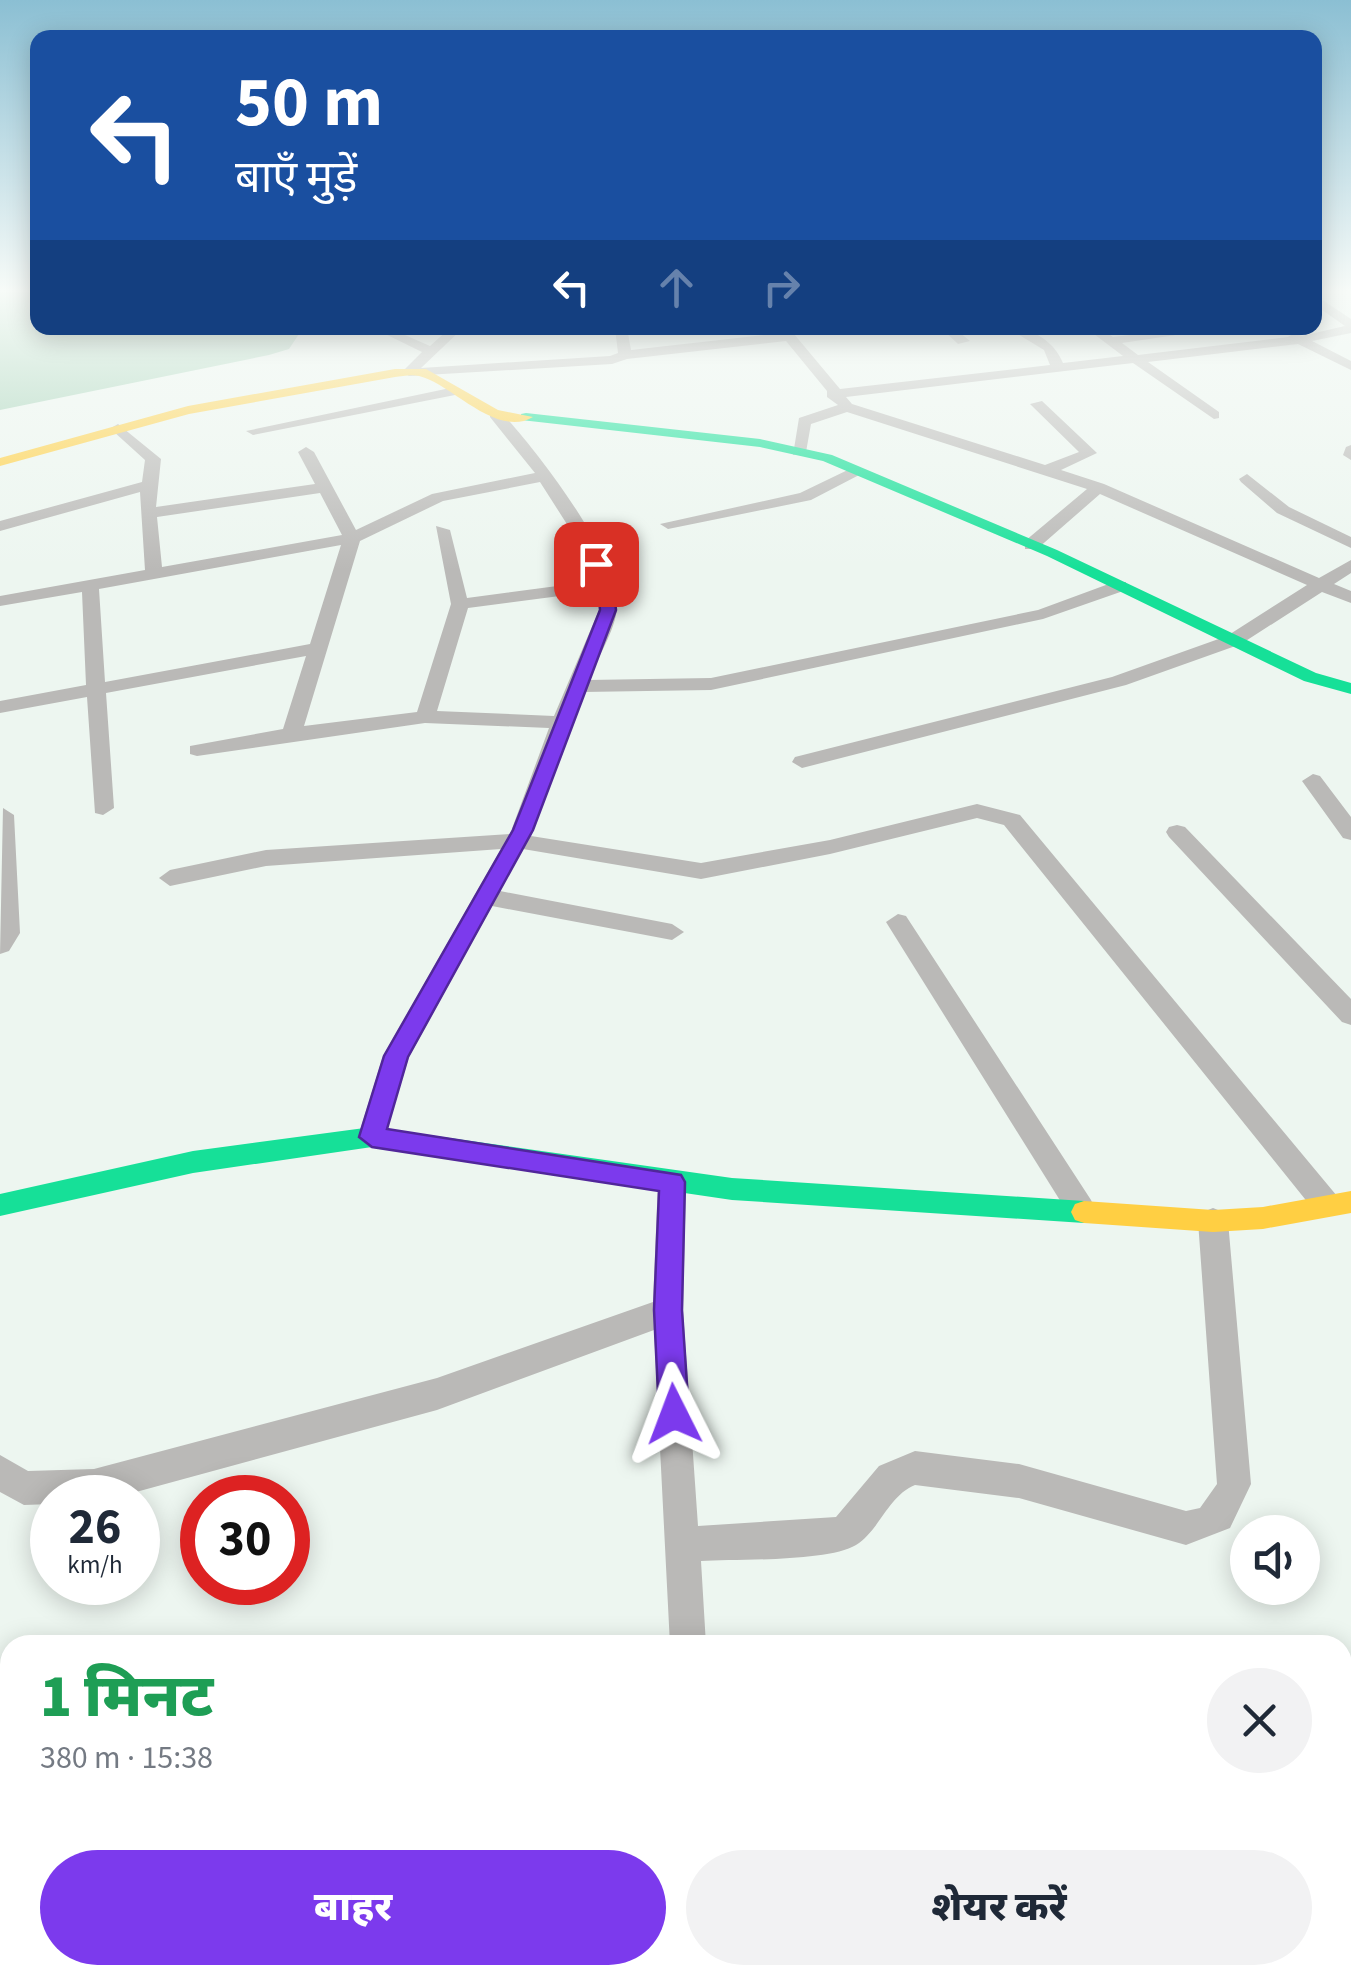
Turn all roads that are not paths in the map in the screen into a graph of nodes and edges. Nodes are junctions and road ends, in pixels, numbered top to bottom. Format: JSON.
{"nodes":[{"id":1,"x":319,"y":385,"type":"edge"},
{"id":2,"x":446,"y":385,"type":"edge"},
{"id":3,"x":825,"y":385,"type":"edge"},
{"id":4,"x":910,"y":385,"type":"edge"},
{"id":5,"x":1171,"y":385,"type":"edge"},
{"id":6,"x":455,"y":391,"type":"junction"},
{"id":7,"x":832,"y":394,"type":"junction"},
{"id":8,"x":1037,"y":404,"type":"dead end"},
{"id":9,"x":846,"y":408,"type":"junction"},
{"id":10,"x":495,"y":414,"type":"junction"},
{"id":11,"x":1214,"y":415,"type":"dead end"},
{"id":12,"x":118,"y":428,"type":"junction"},
{"id":13,"x":253,"y":431,"type":"dead end"},
{"id":14,"x":306,"y":452,"type":"dead end"},
{"id":15,"x":798,"y":452,"type":"junction"},
{"id":16,"x":0,"y":462,"type":"edge"},
{"id":17,"x":856,"y":471,"type":"junction"},
{"id":18,"x":1042,"y":472,"type":"junction"},
{"id":19,"x":545,"y":476,"type":"junction"},
{"id":20,"x":1247,"y":479,"type":"dead end"},
{"id":21,"x":149,"y":485,"type":"junction"},
{"id":22,"x":1098,"y":487,"type":"junction"},
{"id":23,"x":322,"y":488,"type":"junction"},
{"id":24,"x":149,"y":513,"type":"junction"},
{"id":25,"x":668,"y":524,"type":"dead end"},
{"id":26,"x":0,"y":526,"type":"edge"},
{"id":27,"x":442,"y":530,"type":"dead end"},
{"id":28,"x":352,"y":538,"type":"junction"},
{"id":29,"x":1351,"y":543,"type":"edge"},
{"id":30,"x":1031,"y":544,"type":"junction"},
{"id":31,"x":1351,"y":565,"type":"edge"},
{"id":32,"x":154,"y":574,"type":"junction"},
{"id":33,"x":90,"y":585,"type":"junction"},
{"id":34,"x":606,"y":585,"type":"junction"},
{"id":35,"x":1320,"y":585,"type":"junction"},
{"id":36,"x":1120,"y":586,"type":"junction"},
{"id":37,"x":1351,"y":598,"type":"edge"},
{"id":38,"x":0,"y":601,"type":"edge"},
{"id":39,"x":460,"y":604,"type":"junction"},
{"id":40,"x":1234,"y":640,"type":"junction"},
{"id":41,"x":319,"y":648,"type":"junction"},
{"id":42,"x":578,"y":686,"type":"junction"},
{"id":43,"x":97,"y":689,"type":"junction"},
{"id":44,"x":1351,"y":689,"type":"edge"},
{"id":45,"x":0,"y":708,"type":"edge"},
{"id":46,"x":425,"y":717,"type":"junction"},
{"id":47,"x":562,"y":722,"type":"junction"},
{"id":48,"x":292,"y":734,"type":"junction"},
{"id":49,"x":198,"y":750,"type":"dead end"},
{"id":50,"x":802,"y":762,"type":"dead end"},
{"id":51,"x":1313,"y":781,"type":"dead end"},
{"id":52,"x":104,"y":808,"type":"dead end"},
{"id":53,"x":3,"y":815,"type":"dead end"},
{"id":54,"x":1177,"y":832,"type":"dead end"},
{"id":55,"x":1351,"y":833,"type":"edge"},
{"id":56,"x":517,"y":842,"type":"junction"},
{"id":57,"x":170,"y":878,"type":"dead end"},
{"id":58,"x":484,"y":896,"type":"junction"},
{"id":59,"x":898,"y":922,"type":"dead end"},
{"id":60,"x":672,"y":932,"type":"dead end"},
{"id":61,"x":0,"y":945,"type":"edge"},
{"id":62,"x":1351,"y":1014,"type":"edge"},
{"id":63,"x":372,"y":1137,"type":"junction"},
{"id":64,"x":672,"y":1182,"type":"junction"},
{"id":65,"x":1339,"y":1203,"type":"edge"},
{"id":66,"x":0,"y":1205,"type":"edge"},
{"id":67,"x":1080,"y":1209,"type":"junction"},
{"id":68,"x":1214,"y":1221,"type":"junction"},
{"id":69,"x":668,"y":1310,"type":"junction"},
{"id":70,"x":1,"y":1478,"type":"edge"},
{"id":71,"x":682,"y":1544,"type":"junction"},
{"id":72,"x":687,"y":1635,"type":"edge"}],
"edges":[{"from":1,"to":12,"type":"street"},
{"from":2,"to":6,"type":"street"},
{"from":3,"to":7,"type":"street"},
{"from":4,"to":7,"type":"street"},
{"from":5,"to":11,"type":"street"},
{"from":6,"to":10,"type":"street"},
{"from":6,"to":13,"type":"street"},
{"from":7,"to":9,"type":"street"},
{"from":8,"to":18,"type":"street"},
{"from":9,"to":15,"type":"street"},
{"from":9,"to":18,"type":"street"},
{"from":10,"to":15,"type":"street"},
{"from":10,"to":19,"type":"street"},
{"from":12,"to":16,"type":"street"},
{"from":12,"to":21,"type":"street"},
{"from":14,"to":23,"type":"street"},
{"from":15,"to":17,"type":"street"},
{"from":17,"to":25,"type":"street"},
{"from":17,"to":30,"type":"street"},
{"from":18,"to":22,"type":"street"},
{"from":19,"to":28,"type":"street"},
{"from":19,"to":34,"type":"street"},
{"from":20,"to":29,"type":"street"},
{"from":21,"to":24,"type":"street"},
{"from":21,"to":26,"type":"street"},
{"from":22,"to":30,"type":"street"},
{"from":22,"to":35,"type":"street"},
{"from":23,"to":24,"type":"street"},
{"from":23,"to":28,"type":"street"},
{"from":24,"to":32,"type":"street"},
{"from":27,"to":39,"type":"street"},
{"from":28,"to":32,"type":"street"},
{"from":28,"to":41,"type":"street"},
{"from":30,"to":36,"type":"street"},
{"from":31,"to":35,"type":"street"},
{"from":32,"to":33,"type":"street"},
{"from":33,"to":38,"type":"street"},
{"from":33,"to":43,"type":"street"},
{"from":34,"to":39,"type":"street"},
{"from":34,"to":42,"type":"street"},
{"from":35,"to":37,"type":"street"},
{"from":35,"to":40,"type":"street"},
{"from":36,"to":40,"type":"street"},
{"from":36,"to":42,"type":"street"},
{"from":39,"to":46,"type":"street"},
{"from":40,"to":44,"type":"street"},
{"from":40,"to":50,"type":"street"},
{"from":41,"to":43,"type":"street"},
{"from":41,"to":48,"type":"street"},
{"from":42,"to":47,"type":"street"},
{"from":43,"to":45,"type":"street"},
{"from":43,"to":52,"type":"street"},
{"from":46,"to":47,"type":"street"},
{"from":46,"to":48,"type":"street"},
{"from":47,"to":56,"type":"street"},
{"from":48,"to":49,"type":"street"},
{"from":51,"to":55,"type":"street"},
{"from":53,"to":61,"type":"street"},
{"from":54,"to":62,"type":"street"},
{"from":56,"to":57,"type":"street"},
{"from":56,"to":58,"type":"street"},
{"from":56,"to":65,"type":"street"},
{"from":58,"to":60,"type":"street"},
{"from":58,"to":63,"type":"street"},
{"from":59,"to":67,"type":"street"},
{"from":63,"to":64,"type":"street"},
{"from":63,"to":66,"type":"street"},
{"from":64,"to":67,"type":"street"},
{"from":64,"to":69,"type":"street"},
{"from":65,"to":68,"type":"street"},
{"from":67,"to":68,"type":"street"},
{"from":68,"to":71,"type":"street"},
{"from":69,"to":70,"type":"street"},
{"from":69,"to":71,"type":"street"},
{"from":71,"to":72,"type":"street"}]}
